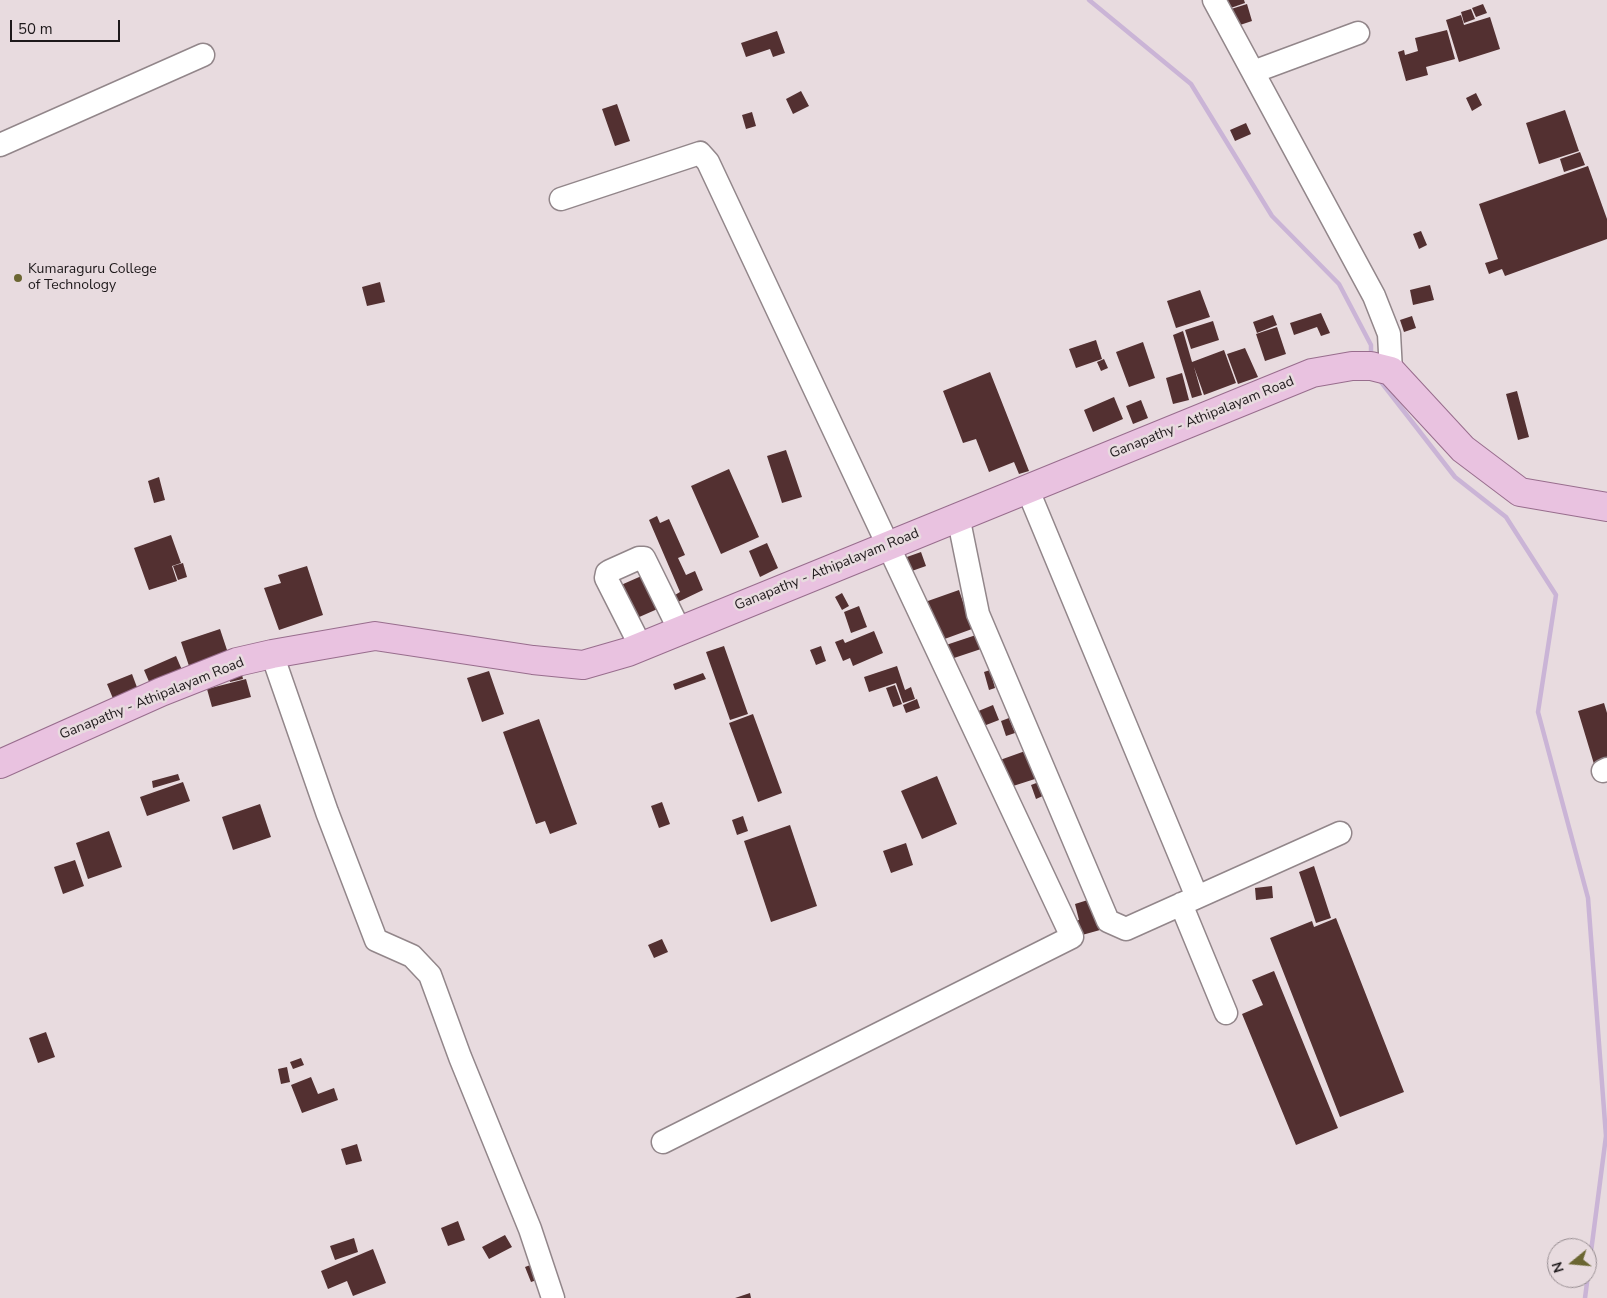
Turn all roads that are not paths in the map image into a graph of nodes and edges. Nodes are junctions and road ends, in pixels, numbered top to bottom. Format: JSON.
{"nodes":[{"id":1,"x":1214,"y":0,"type":"edge"},
{"id":2,"x":1358,"y":33,"type":"dead end"},
{"id":3,"x":203,"y":54,"type":"dead end"},
{"id":4,"x":1253,"y":72,"type":"junction"},
{"id":5,"x":0,"y":145,"type":"edge"},
{"id":6,"x":561,"y":199,"type":"dead end"},
{"id":7,"x":1391,"y":371,"type":"junction"},
{"id":8,"x":1027,"y":488,"type":"junction"},
{"id":9,"x":1607,"y":507,"type":"edge"},
{"id":10,"x":958,"y":516,"type":"junction"},
{"id":11,"x":887,"y":545,"type":"junction"},
{"id":12,"x":680,"y":631,"type":"junction"},
{"id":13,"x":640,"y":647,"type":"junction"},
{"id":14,"x":272,"y":654,"type":"junction"},
{"id":15,"x":0,"y":764,"type":"edge"},
{"id":16,"x":1340,"y":834,"type":"dead end"},
{"id":17,"x":1189,"y":901,"type":"junction"},
{"id":18,"x":1226,"y":1012,"type":"dead end"},
{"id":19,"x":663,"y":1142,"type":"dead end"},
{"id":20,"x":553,"y":1298,"type":"edge"}],
"edges":[{"from":1,"to":4,"type":"street"},
{"from":2,"to":4,"type":"street"},
{"from":3,"to":5,"type":"street"},
{"from":4,"to":7,"type":"street"},
{"from":6,"to":11,"type":"street"},
{"from":7,"to":8,"type":"main road","name":"Ganapathy - Athipalayam Road"},
{"from":7,"to":9,"type":"main road"},
{"from":8,"to":10,"type":"main road","name":"Ganapathy - Athipalayam Road"},
{"from":8,"to":17,"type":"street"},
{"from":10,"to":11,"type":"main road","name":"Ganapathy - Athipalayam Road"},
{"from":10,"to":17,"type":"street"},
{"from":11,"to":12,"type":"main road","name":"Ganapathy - Athipalayam Road"},
{"from":11,"to":19,"type":"street"},
{"from":12,"to":13,"type":"main road","name":"Ganapathy - Athipalayam Road"},
{"from":12,"to":13,"type":"street"},
{"from":13,"to":14,"type":"main road","name":"Ganapathy - Athipalayam Road"},
{"from":14,"to":15,"type":"main road","name":"Ganapathy - Athipalayam Road"},
{"from":14,"to":20,"type":"street"},
{"from":16,"to":17,"type":"street"},
{"from":17,"to":18,"type":"street"}]}
